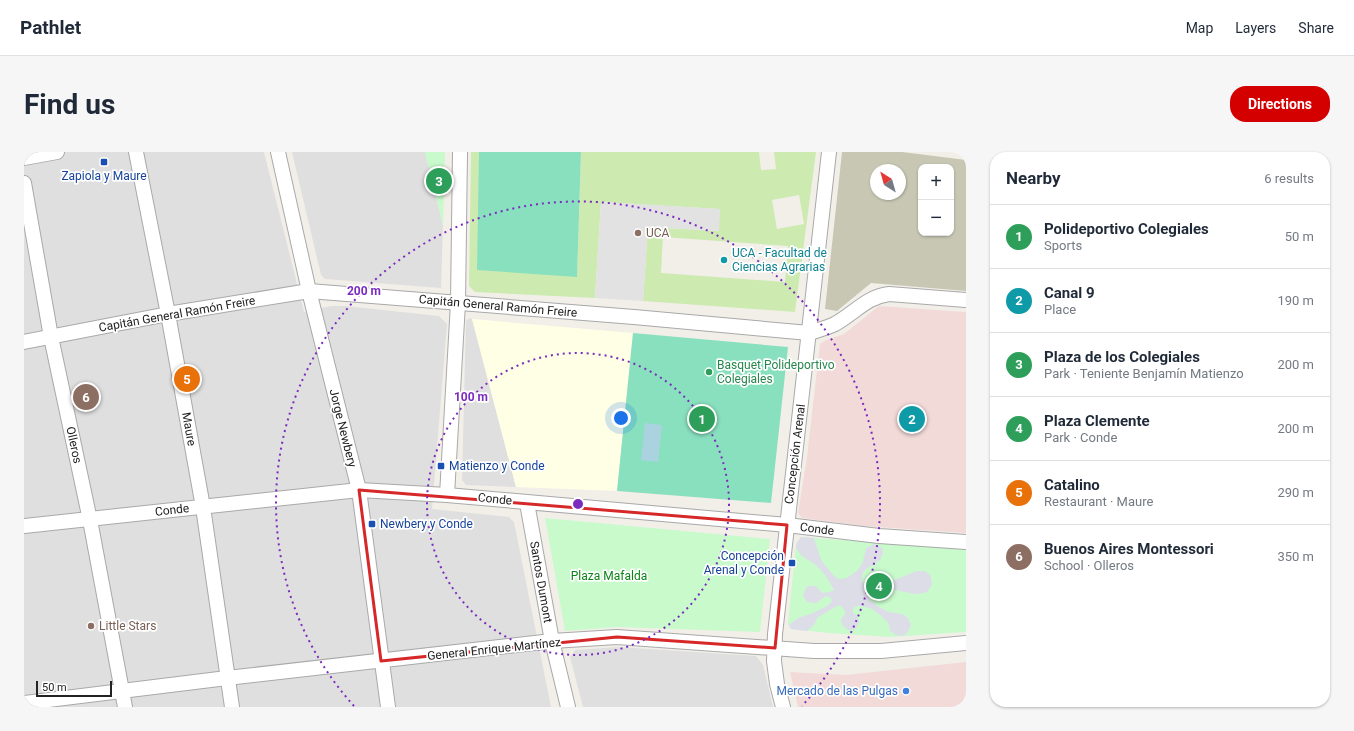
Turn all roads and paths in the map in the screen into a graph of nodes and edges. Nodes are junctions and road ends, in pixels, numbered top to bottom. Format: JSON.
{"nodes":[{"id":1,"x":57,"y":152,"type":"edge"},
{"id":2,"x":136,"y":152,"type":"edge"},
{"id":3,"x":278,"y":152,"type":"edge"},
{"id":4,"x":460,"y":152,"type":"edge"},
{"id":5,"x":829,"y":152,"type":"edge"},
{"id":6,"x":24,"y":158,"type":"edge"},
{"id":7,"x":24,"y":183,"type":"edge"},
{"id":8,"x":309,"y":291,"type":"junction"},
{"id":9,"x":966,"y":300,"type":"edge"},
{"id":10,"x":458,"y":303,"type":"junction"},
{"id":11,"x":168,"y":314,"type":"junction"},
{"id":12,"x":809,"y":333,"type":"junction"},
{"id":13,"x":51,"y":337,"type":"junction"},
{"id":14,"x":24,"y":342,"type":"edge"},
{"id":15,"x":359,"y":490,"type":"junction"},
{"id":16,"x":447,"y":495,"type":"junction"},
{"id":17,"x":527,"y":503,"type":"junction"},
{"id":18,"x":203,"y":507,"type":"junction"},
{"id":19,"x":90,"y":520,"type":"junction"},
{"id":20,"x":787,"y":525,"type":"junction"},
{"id":21,"x":24,"y":526,"type":"edge"},
{"id":22,"x":966,"y":542,"type":"edge"},
{"id":23,"x":552,"y":642,"type":"junction"},
{"id":24,"x":966,"y":643,"type":"edge"},
{"id":25,"x":775,"y":648,"type":"junction"},
{"id":26,"x":381,"y":661,"type":"junction"},
{"id":27,"x":227,"y":678,"type":"junction"},
{"id":28,"x":121,"y":692,"type":"junction"},
{"id":29,"x":24,"y":703,"type":"edge"},
{"id":30,"x":125,"y":707,"type":"edge"},
{"id":31,"x":232,"y":707,"type":"edge"},
{"id":32,"x":388,"y":707,"type":"edge"},
{"id":33,"x":568,"y":707,"type":"edge"},
{"id":34,"x":783,"y":707,"type":"edge"}],
"edges":[{"from":1,"to":6,"type":"street"},
{"from":2,"to":11,"type":"street","name":"Maure"},
{"from":3,"to":8,"type":"street","name":"Jorge Newbery"},
{"from":4,"to":10,"type":"street"},
{"from":5,"to":12,"type":"street","name":"Concepción Arenal"},
{"from":7,"to":13,"type":"street","name":"Olleros"},
{"from":8,"to":10,"type":"street","name":"Capitán General Ramón Freire"},
{"from":8,"to":11,"type":"street","name":"Capitán General Ramón Freire"},
{"from":8,"to":15,"type":"street","name":"Jorge Newbery"},
{"from":9,"to":12,"type":"street","name":"Capitán General Ramón Freire"},
{"from":10,"to":12,"type":"street","name":"Capitán General Ramón Freire"},
{"from":10,"to":16,"type":"street"},
{"from":11,"to":13,"type":"street","name":"Capitán General Ramón Freire"},
{"from":11,"to":18,"type":"street","name":"Maure"},
{"from":12,"to":20,"type":"street","name":"Concepción Arenal"},
{"from":13,"to":14,"type":"street","name":"Capitán General Ramón Freire"},
{"from":13,"to":19,"type":"street","name":"Olleros"},
{"from":15,"to":16,"type":"street","name":"Conde"},
{"from":15,"to":18,"type":"street","name":"Conde"},
{"from":15,"to":26,"type":"street","name":"Jorge Newbery"},
{"from":16,"to":17,"type":"street","name":"Conde"},
{"from":17,"to":20,"type":"street","name":"Conde"},
{"from":17,"to":23,"type":"street","name":"Santos Dumont"},
{"from":18,"to":19,"type":"street","name":"Conde"},
{"from":18,"to":27,"type":"street","name":"Maure"},
{"from":19,"to":21,"type":"street","name":"Conde"},
{"from":19,"to":28,"type":"street","name":"Olleros"},
{"from":20,"to":22,"type":"street","name":"Conde"},
{"from":20,"to":25,"type":"street","name":"Concepción Arenal"},
{"from":23,"to":25,"type":"street","name":"General Enrique Martínez"},
{"from":23,"to":26,"type":"street","name":"General Enrique Martínez"},
{"from":23,"to":33,"type":"street","name":"Santos Dumont"},
{"from":24,"to":25,"type":"street","name":"General Enrique Martínez"},
{"from":25,"to":34,"type":"street","name":"Concepción Arenal"},
{"from":26,"to":27,"type":"street","name":"General Enrique Martínez"},
{"from":26,"to":32,"type":"street","name":"Jorge Newbery"},
{"from":27,"to":28,"type":"street","name":"General Enrique Martínez"},
{"from":27,"to":31,"type":"street","name":"Maure"},
{"from":28,"to":29,"type":"street","name":"General Enrique Martínez"},
{"from":28,"to":30,"type":"street","name":"Olleros"}]}
